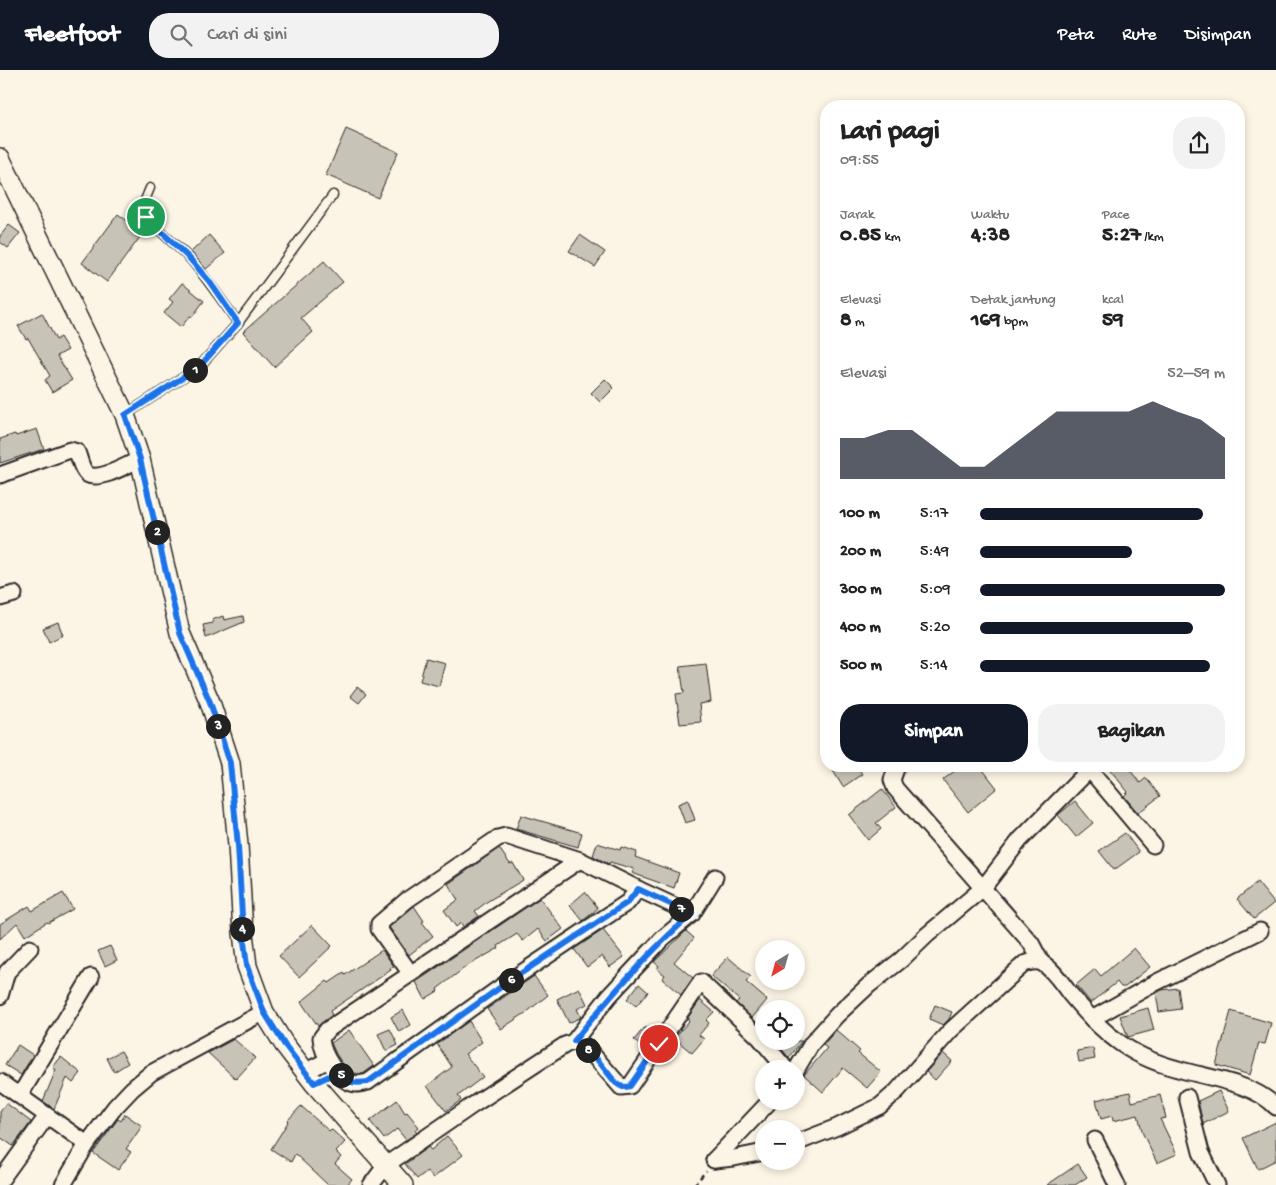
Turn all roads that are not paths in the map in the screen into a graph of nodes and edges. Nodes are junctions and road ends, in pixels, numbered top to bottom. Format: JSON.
{"nodes":[{"id":1,"x":0,"y":158,"type":"edge"},
{"id":2,"x":150,"y":188,"type":"dead end"},
{"id":3,"x":333,"y":195,"type":"dead end"},
{"id":4,"x":238,"y":323,"type":"junction"},
{"id":5,"x":125,"y":415,"type":"junction"},
{"id":6,"x":140,"y":459,"type":"junction"},
{"id":7,"x":0,"y":475,"type":"edge"},
{"id":8,"x":894,"y":772,"type":"edge"},
{"id":9,"x":1088,"y":772,"type":"edge"},
{"id":10,"x":1095,"y":772,"type":"edge"},
{"id":11,"x":1153,"y":845,"type":"dead end"},
{"id":12,"x":580,"y":860,"type":"junction"},
{"id":13,"x":715,"y":877,"type":"dead end"},
{"id":14,"x":983,"y":888,"type":"junction"},
{"id":15,"x":638,"y":889,"type":"junction"},
{"id":16,"x":692,"y":914,"type":"junction"},
{"id":17,"x":1260,"y":931,"type":"dead end"},
{"id":18,"x":30,"y":948,"type":"dead end"},
{"id":19,"x":1041,"y":962,"type":"junction"},
{"id":20,"x":411,"y":974,"type":"junction"},
{"id":21,"x":91,"y":977,"type":"dead end"},
{"id":22,"x":0,"y":996,"type":"edge"},
{"id":23,"x":264,"y":1012,"type":"junction"},
{"id":24,"x":1092,"y":1019,"type":"junction"},
{"id":25,"x":574,"y":1041,"type":"junction"},
{"id":26,"x":778,"y":1060,"type":"edge"},
{"id":27,"x":802,"y":1060,"type":"edge"},
{"id":28,"x":333,"y":1066,"type":"junction"},
{"id":29,"x":309,"y":1077,"type":"junction"},
{"id":30,"x":0,"y":1082,"type":"edge"},
{"id":31,"x":20,"y":1095,"type":"junction"},
{"id":32,"x":1187,"y":1097,"type":"dead end"},
{"id":33,"x":1276,"y":1107,"type":"edge"},
{"id":34,"x":761,"y":1110,"type":"edge"},
{"id":35,"x":47,"y":1116,"type":"junction"},
{"id":36,"x":805,"y":1140,"type":"edge"},
{"id":37,"x":1095,"y":1140,"type":"dead end"},
{"id":38,"x":87,"y":1144,"type":"junction"},
{"id":39,"x":755,"y":1154,"type":"edge"},
{"id":40,"x":386,"y":1165,"type":"junction"},
{"id":41,"x":0,"y":1181,"type":"edge"},
{"id":42,"x":63,"y":1185,"type":"edge"},
{"id":43,"x":371,"y":1185,"type":"edge"},
{"id":44,"x":403,"y":1185,"type":"edge"},
{"id":45,"x":1117,"y":1185,"type":"edge"},
{"id":46,"x":1217,"y":1185,"type":"edge"}],
"edges":[{"from":1,"to":5,"type":"street"},
{"from":2,"to":4,"type":"lane"},
{"from":3,"to":4,"type":"lane"},
{"from":4,"to":5,"type":"lane"},
{"from":5,"to":6,"type":"street"},
{"from":6,"to":7,"type":"street"},
{"from":6,"to":23,"type":"street"},
{"from":8,"to":14,"type":"street"},
{"from":9,"to":14,"type":"street"},
{"from":10,"to":11,"type":"street"},
{"from":12,"to":15,"type":"street"},
{"from":12,"to":20,"type":"street"},
{"from":12,"to":20,"type":"street"},
{"from":13,"to":16,"type":"street"},
{"from":14,"to":19,"type":"street"},
{"from":14,"to":27,"type":"street"},
{"from":15,"to":16,"type":"street"},
{"from":15,"to":28,"type":"street"},
{"from":16,"to":25,"type":"street"},
{"from":17,"to":24,"type":"street"},
{"from":18,"to":22,"type":"street"},
{"from":19,"to":24,"type":"street"},
{"from":19,"to":36,"type":"street"},
{"from":20,"to":28,"type":"street"},
{"from":21,"to":31,"type":"street"},
{"from":23,"to":29,"type":"street"},
{"from":23,"to":38,"type":"street"},
{"from":24,"to":33,"type":"street"},
{"from":25,"to":26,"type":"street"},
{"from":25,"to":40,"type":"street"},
{"from":28,"to":29,"type":"street"},
{"from":29,"to":40,"type":"street"},
{"from":30,"to":31,"type":"street"},
{"from":31,"to":35,"type":"street"},
{"from":32,"to":46,"type":"street"},
{"from":34,"to":39,"type":"street"},
{"from":35,"to":38,"type":"street"},
{"from":35,"to":41,"type":"street"},
{"from":37,"to":45,"type":"street"},
{"from":38,"to":42,"type":"street"},
{"from":40,"to":43,"type":"street"},
{"from":40,"to":44,"type":"street"}]}
